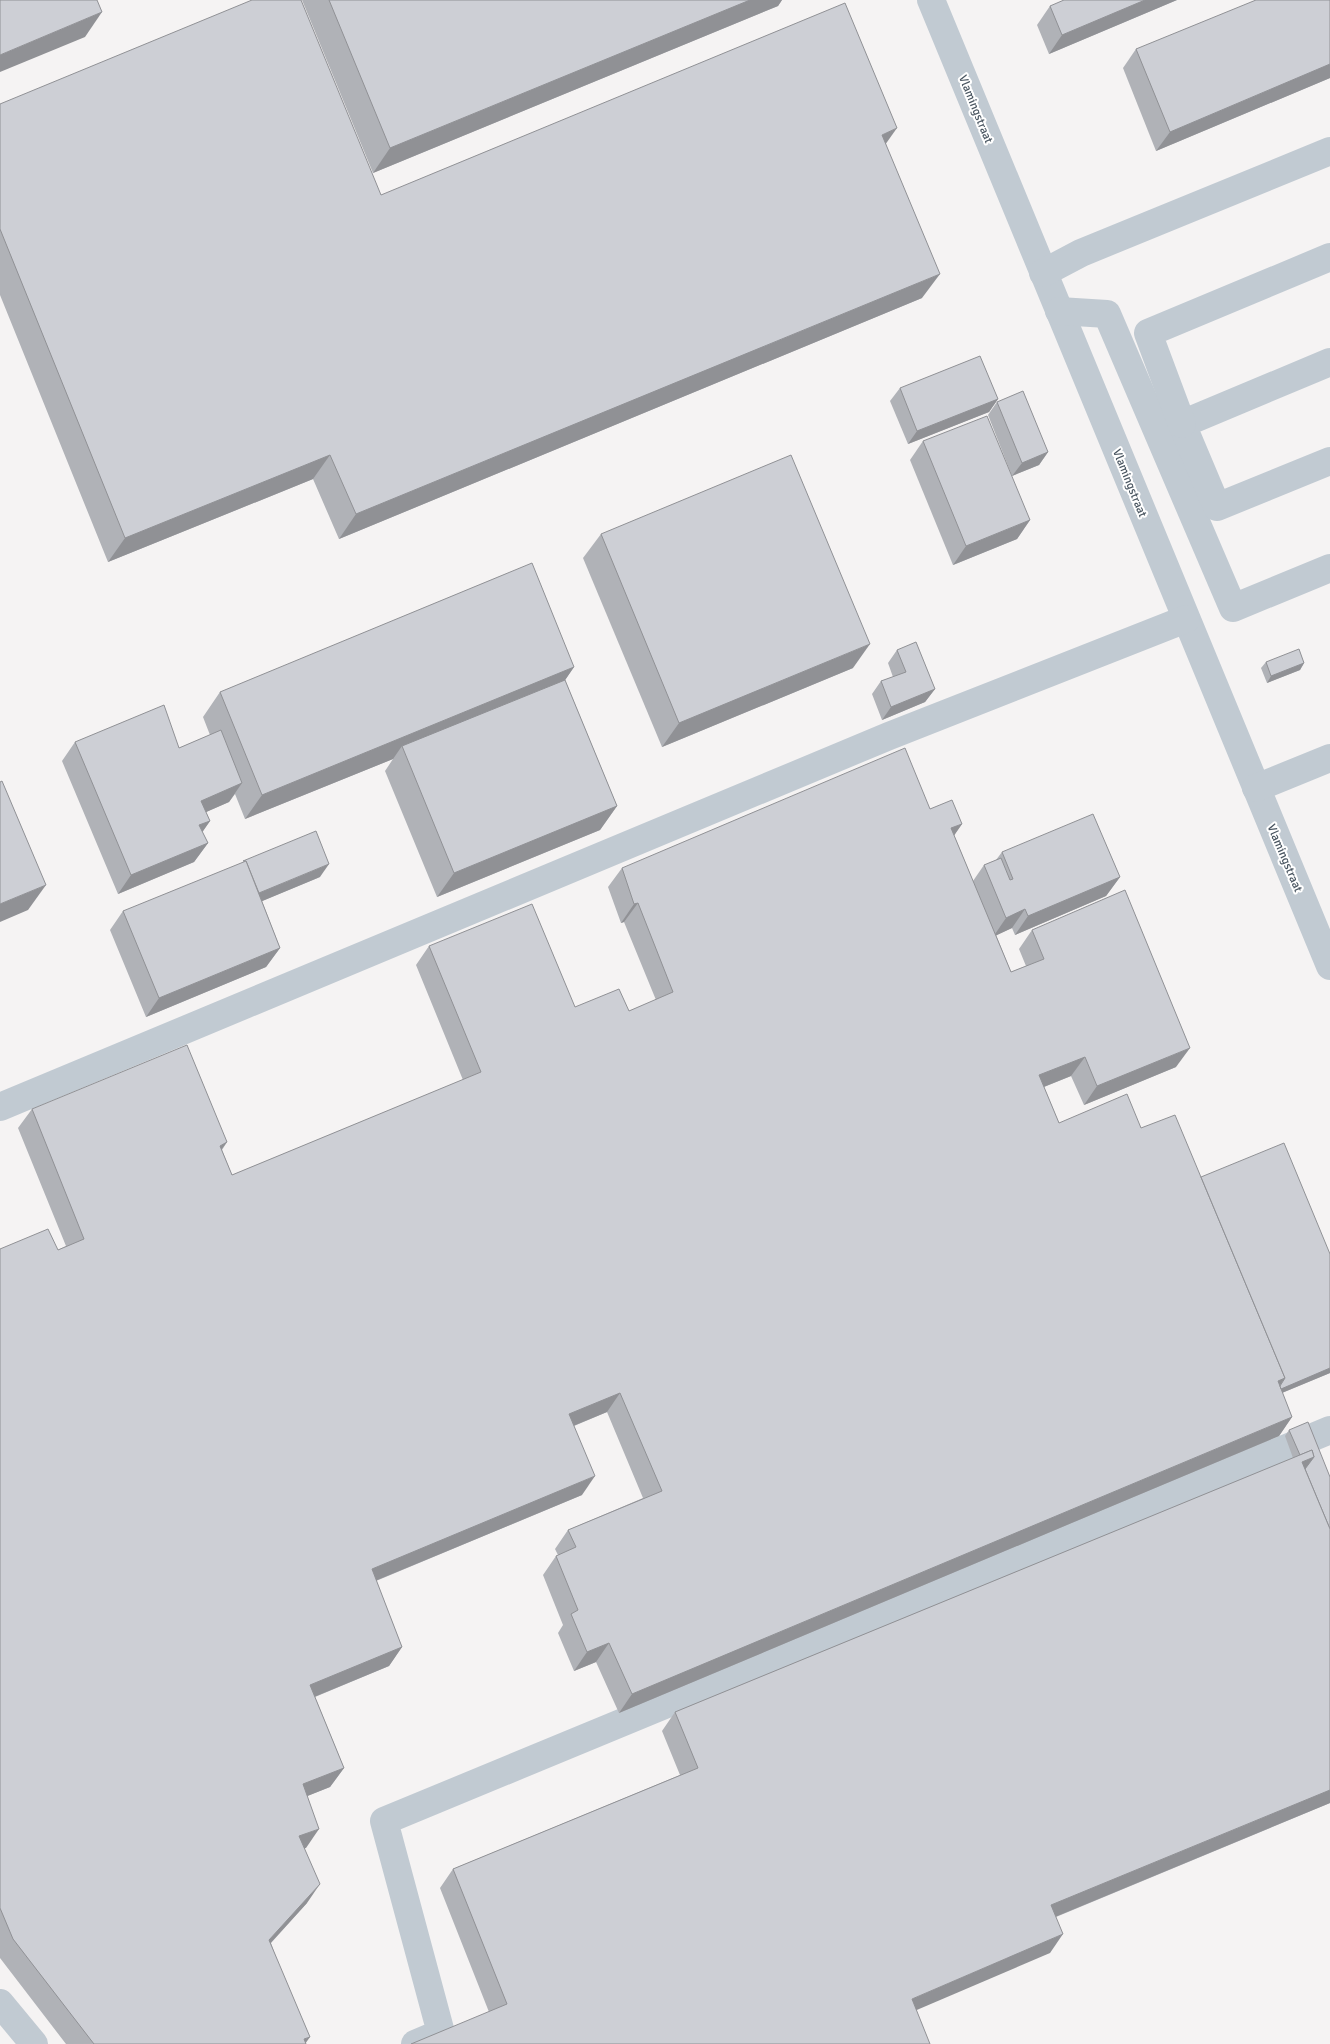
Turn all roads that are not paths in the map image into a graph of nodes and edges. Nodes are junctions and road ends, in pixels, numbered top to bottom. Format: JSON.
{"nodes":[{"id":1,"x":931,"y":0,"type":"edge"},
{"id":2,"x":1330,"y":151,"type":"edge"},
{"id":3,"x":1330,"y":257,"type":"edge"},
{"id":4,"x":1043,"y":273,"type":"junction"},
{"id":5,"x":1059,"y":311,"type":"junction"},
{"id":6,"x":1330,"y":362,"type":"edge"},
{"id":7,"x":1182,"y":424,"type":"junction"},
{"id":8,"x":1330,"y":461,"type":"edge"},
{"id":9,"x":1330,"y":568,"type":"edge"},
{"id":10,"x":1186,"y":619,"type":"junction"},
{"id":11,"x":1330,"y":758,"type":"edge"},
{"id":12,"x":1256,"y":788,"type":"junction"},
{"id":13,"x":1328,"y":958,"type":"edge"},
{"id":14,"x":0,"y":1107,"type":"edge"},
{"id":15,"x":1330,"y":1430,"type":"edge"},
{"id":16,"x":0,"y":2003,"type":"edge"},
{"id":17,"x":34,"y":2044,"type":"edge"},
{"id":18,"x":414,"y":2044,"type":"edge"}],
"edges":[{"from":1,"to":4,"type":"street","name":"Vlamingstraat"},
{"from":2,"to":4,"type":"street"},
{"from":3,"to":7,"type":"street"},
{"from":4,"to":5,"type":"street","name":"Vlamingstraat"},
{"from":5,"to":9,"type":"street"},
{"from":5,"to":10,"type":"street","name":"Vlamingstraat"},
{"from":6,"to":7,"type":"street"},
{"from":7,"to":8,"type":"street"},
{"from":10,"to":12,"type":"street","name":"Vlamingstraat"},
{"from":10,"to":14,"type":"street"},
{"from":11,"to":12,"type":"street"},
{"from":12,"to":13,"type":"street","name":"Vlamingstraat"},
{"from":15,"to":18,"type":"street"},
{"from":16,"to":17,"type":"street"}]}
